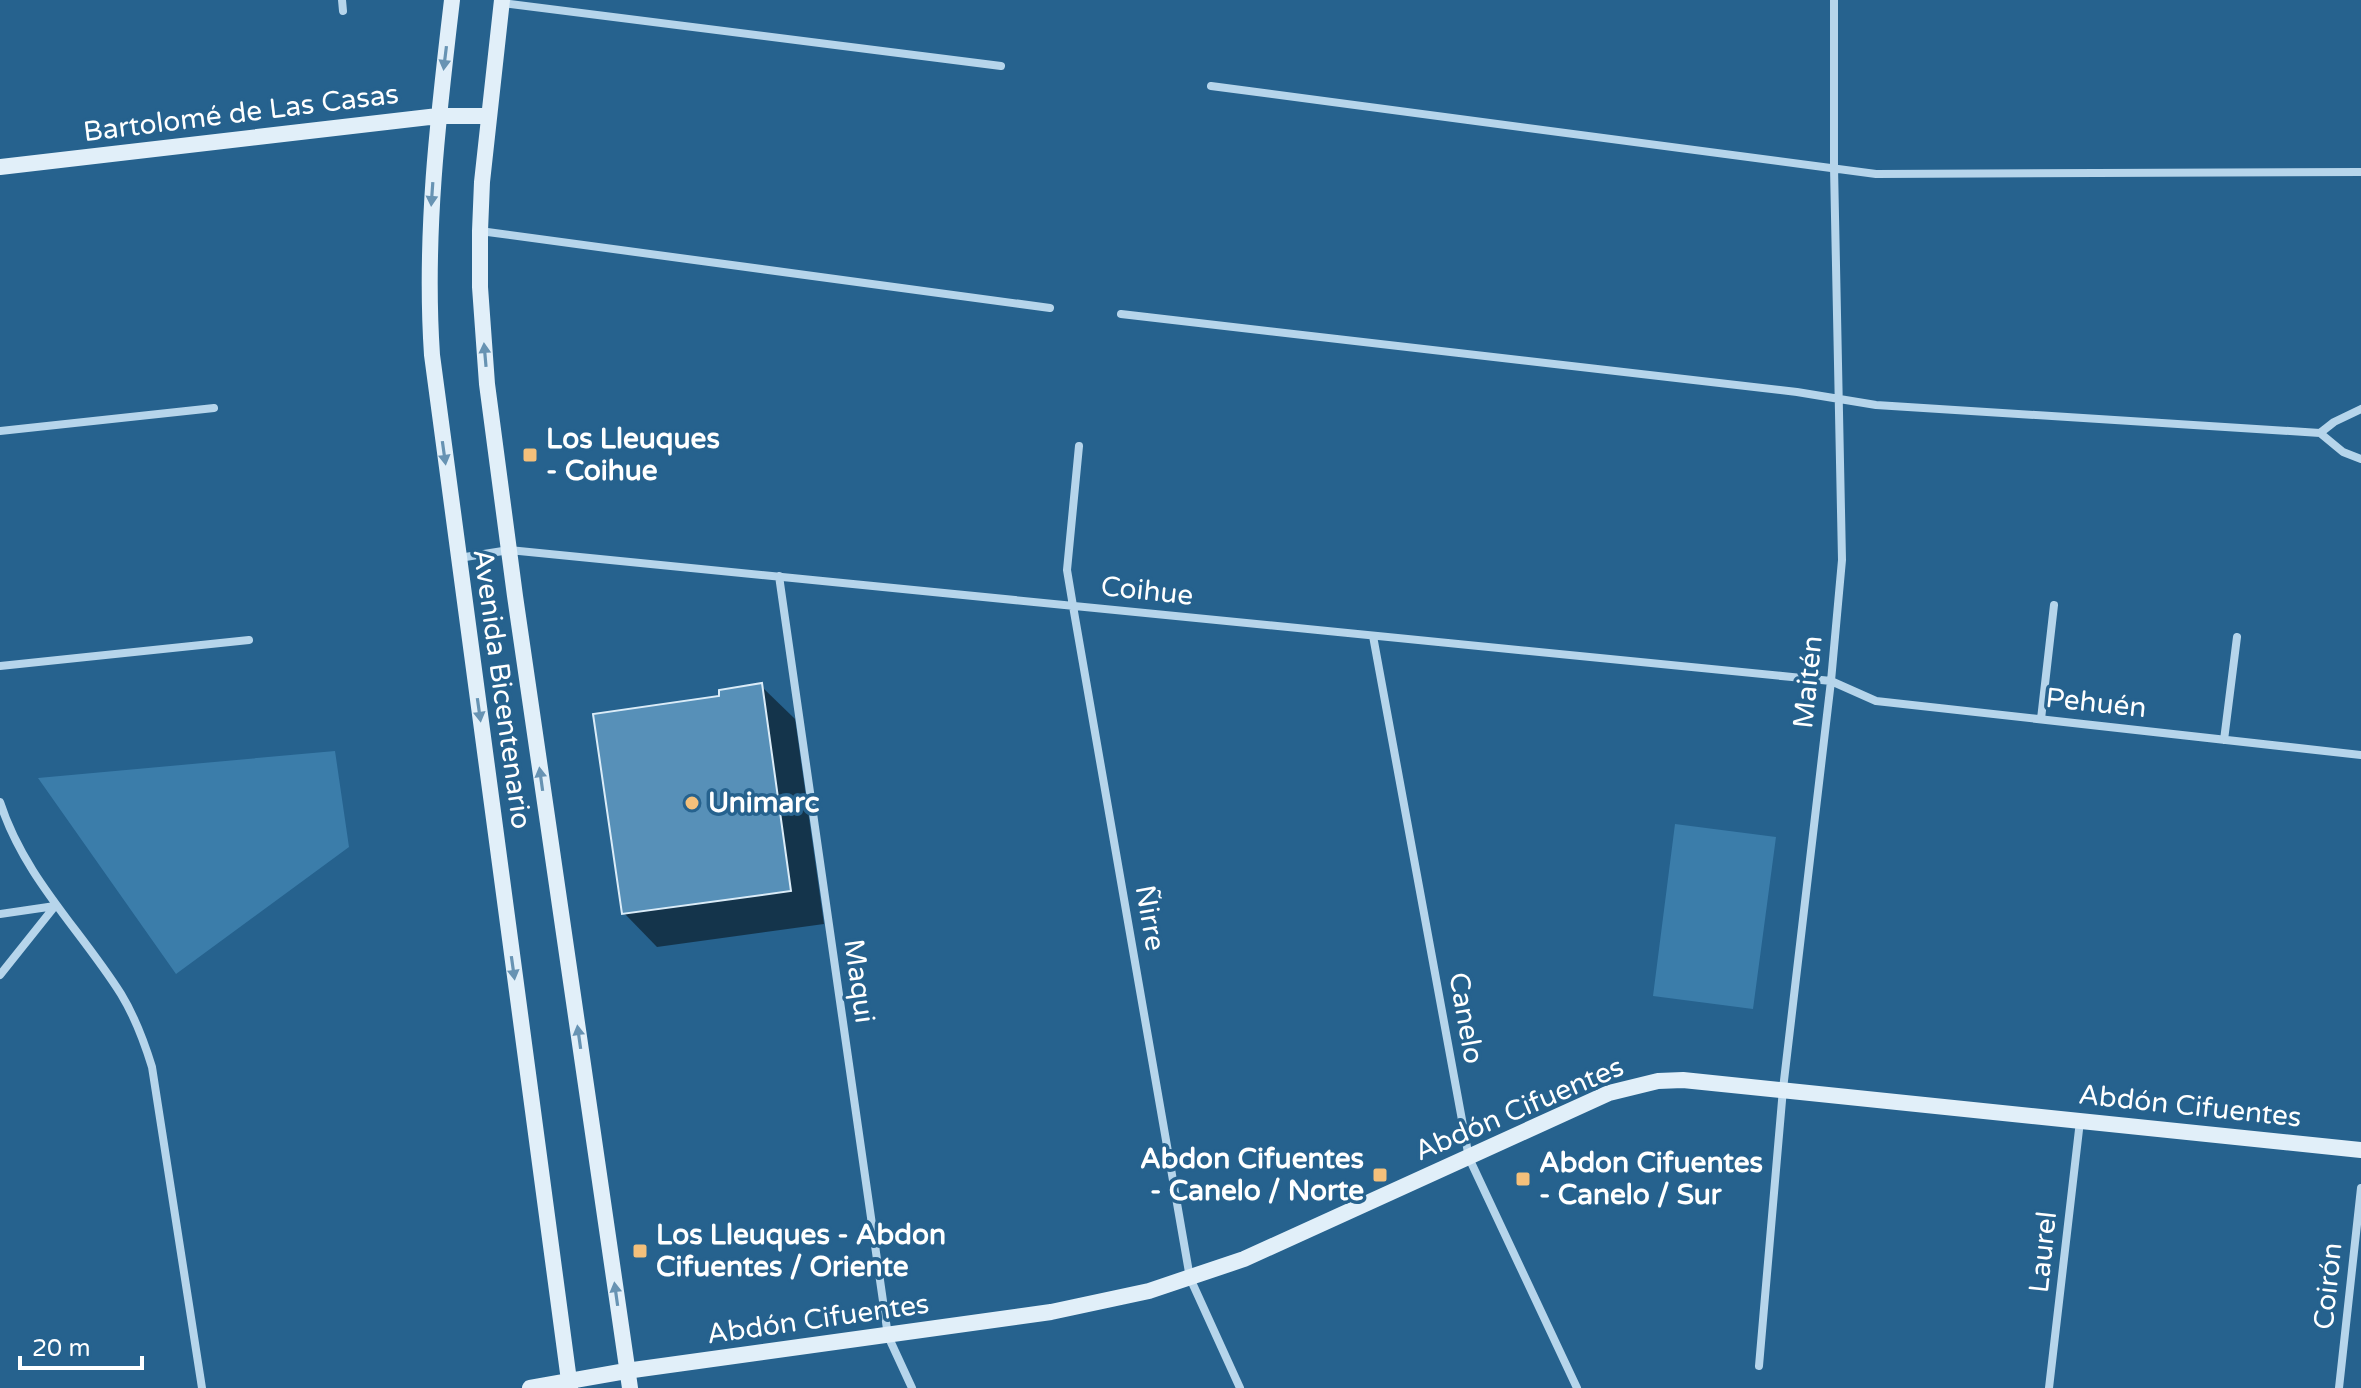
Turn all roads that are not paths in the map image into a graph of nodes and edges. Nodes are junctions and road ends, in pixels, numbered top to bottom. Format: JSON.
{"nodes":[{"id":1,"x":342,"y":0,"type":"edge"},
{"id":2,"x":452,"y":0,"type":"edge"},
{"id":3,"x":1834,"y":0,"type":"edge"},
{"id":4,"x":502,"y":2,"type":"edge"},
{"id":5,"x":343,"y":11,"type":"dead end"},
{"id":6,"x":1001,"y":66,"type":"dead end"},
{"id":7,"x":1211,"y":86,"type":"dead end"},
{"id":8,"x":438,"y":116,"type":"junction"},
{"id":9,"x":489,"y":116,"type":"junction"},
{"id":10,"x":0,"y":167,"type":"edge"},
{"id":11,"x":1834,"y":167,"type":"junction"},
{"id":12,"x":2361,"y":172,"type":"edge"},
{"id":13,"x":480,"y":231,"type":"junction"},
{"id":14,"x":1050,"y":308,"type":"dead end"},
{"id":15,"x":1121,"y":314,"type":"dead end"},
{"id":16,"x":1840,"y":399,"type":"junction"},
{"id":17,"x":214,"y":408,"type":"dead end"},
{"id":18,"x":2361,"y":409,"type":"edge"},
{"id":19,"x":0,"y":431,"type":"edge"},
{"id":20,"x":2320,"y":433,"type":"junction"},
{"id":21,"x":1079,"y":446,"type":"dead end"},
{"id":22,"x":2361,"y":459,"type":"edge"},
{"id":23,"x":509,"y":550,"type":"junction"},
{"id":24,"x":459,"y":558,"type":"junction"},
{"id":25,"x":779,"y":576,"type":"junction"},
{"id":26,"x":2054,"y":605,"type":"dead end"},
{"id":27,"x":1073,"y":606,"type":"junction"},
{"id":28,"x":1373,"y":636,"type":"junction"},
{"id":29,"x":2237,"y":637,"type":"dead end"},
{"id":30,"x":249,"y":640,"type":"dead end"},
{"id":31,"x":0,"y":666,"type":"edge"},
{"id":32,"x":1831,"y":681,"type":"junction"},
{"id":33,"x":2041,"y":719,"type":"junction"},
{"id":34,"x":2224,"y":740,"type":"junction"},
{"id":35,"x":2361,"y":755,"type":"edge"},
{"id":36,"x":0,"y":802,"type":"edge"},
{"id":37,"x":55,"y":906,"type":"junction"},
{"id":38,"x":0,"y":914,"type":"edge"},
{"id":39,"x":0,"y":975,"type":"edge"},
{"id":40,"x":1783,"y":1089,"type":"junction"},
{"id":41,"x":2080,"y":1121,"type":"junction"},
{"id":42,"x":2361,"y":1150,"type":"edge"},
{"id":43,"x":1469,"y":1158,"type":"junction"},
{"id":44,"x":2361,"y":1188,"type":"edge"},
{"id":45,"x":1190,"y":1278,"type":"junction"},
{"id":46,"x":888,"y":1336,"type":"junction"},
{"id":47,"x":1759,"y":1366,"type":"dead end"},
{"id":48,"x":628,"y":1380,"type":"edge"},
{"id":49,"x":570,"y":1385,"type":"edge"},
{"id":50,"x":202,"y":1388,"type":"edge"},
{"id":51,"x":530,"y":1388,"type":"edge"},
{"id":52,"x":912,"y":1388,"type":"edge"},
{"id":53,"x":1240,"y":1388,"type":"edge"},
{"id":54,"x":1577,"y":1388,"type":"edge"},
{"id":55,"x":2049,"y":1388,"type":"edge"},
{"id":56,"x":2339,"y":1388,"type":"edge"}],
"edges":[{"from":1,"to":5,"type":"street"},
{"from":2,"to":8,"type":"main road","name":"Avenida Bicentenario","one_way":true},
{"from":3,"to":11,"type":"street","name":"Maitén"},
{"from":4,"to":6,"type":"street"},
{"from":4,"to":9,"type":"main road","name":"Avenida Bicentenario"},
{"from":7,"to":11,"type":"street"},
{"from":8,"to":9,"type":"main road","name":"Bartolomé de Las Casas"},
{"from":8,"to":10,"type":"main road","name":"Bartolomé de Las Casas"},
{"from":8,"to":24,"type":"main road","name":"Avenida Bicentenario","one_way":true},
{"from":9,"to":13,"type":"main road","name":"Avenida Bicentenario"},
{"from":11,"to":12,"type":"street"},
{"from":11,"to":16,"type":"street","name":"Maitén"},
{"from":13,"to":14,"type":"street"},
{"from":23,"to":13,"type":"main road","name":"Avenida Bicentenario","one_way":true},
{"from":15,"to":16,"type":"street"},
{"from":16,"to":20,"type":"street"},
{"from":16,"to":32,"type":"street","name":"Maitén"},
{"from":17,"to":19,"type":"street"},
{"from":18,"to":20,"type":"street"},
{"from":20,"to":22,"type":"street"},
{"from":21,"to":27,"type":"street","name":"Ñirre"},
{"from":23,"to":24,"type":"street","name":"Coihue"},
{"from":23,"to":25,"type":"street","name":"Coihue"},
{"from":48,"to":23,"type":"main road","name":"Avenida Bicentenario","one_way":true},
{"from":24,"to":49,"type":"main road","name":"Avenida Bicentenario","one_way":true},
{"from":25,"to":27,"type":"street","name":"Coihue"},
{"from":25,"to":46,"type":"street","name":"Maqui"},
{"from":26,"to":33,"type":"street"},
{"from":27,"to":28,"type":"street","name":"Coihue"},
{"from":27,"to":45,"type":"street","name":"Ñirre"},
{"from":28,"to":32,"type":"street","name":"Coihue"},
{"from":28,"to":43,"type":"street","name":"Canelo"},
{"from":29,"to":34,"type":"street"},
{"from":30,"to":31,"type":"street"},
{"from":32,"to":33,"type":"street","name":"Pehuén"},
{"from":32,"to":40,"type":"street","name":"Maitén"},
{"from":33,"to":34,"type":"street","name":"Pehuén"},
{"from":34,"to":35,"type":"street","name":"Pehuén"},
{"from":36,"to":37,"type":"street"},
{"from":37,"to":38,"type":"street"},
{"from":37,"to":39,"type":"street"},
{"from":37,"to":50,"type":"street"},
{"from":40,"to":41,"type":"main road","name":"Abdón Cifuentes"},
{"from":40,"to":43,"type":"main road","name":"Abdón Cifuentes"},
{"from":40,"to":47,"type":"street","name":"Maitén"},
{"from":41,"to":42,"type":"main road","name":"Abdón Cifuentes"},
{"from":41,"to":55,"type":"street","name":"Laurel"},
{"from":43,"to":45,"type":"main road","name":"Abdón Cifuentes"},
{"from":43,"to":54,"type":"street","name":"Canelo"},
{"from":44,"to":56,"type":"street","name":"Coirón"},
{"from":45,"to":46,"type":"main road","name":"Abdón Cifuentes"},
{"from":45,"to":53,"type":"street","name":"Ñirre"},
{"from":46,"to":48,"type":"main road","name":"Abdón Cifuentes"},
{"from":46,"to":52,"type":"street","name":"Maqui"},
{"from":48,"to":49,"type":"main road","name":"Abdón Cifuentes"},
{"from":49,"to":51,"type":"main road","name":"Abdón Cifuentes"}]}
